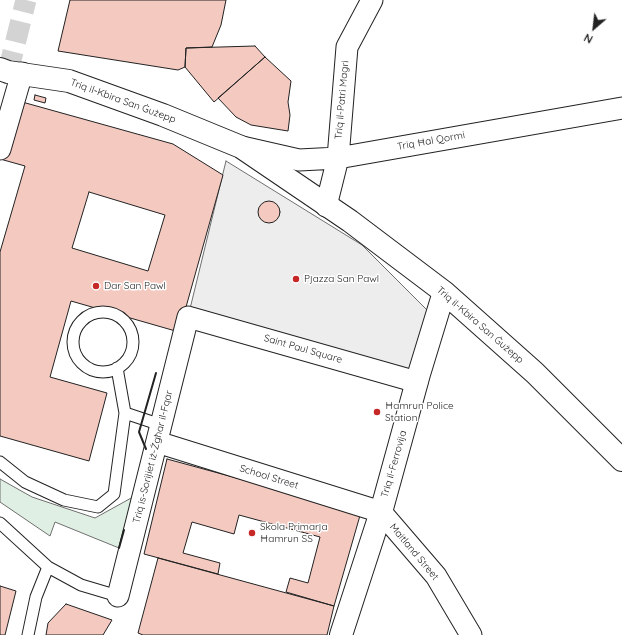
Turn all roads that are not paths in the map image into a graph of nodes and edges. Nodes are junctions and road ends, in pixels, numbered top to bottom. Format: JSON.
{"nodes":[{"id":1,"x":372,"y":0,"type":"edge"},
{"id":2,"x":0,"y":69,"type":"edge"},
{"id":3,"x":22,"y":73,"type":"junction"},
{"id":4,"x":622,"y":108,"type":"edge"},
{"id":5,"x":241,"y":147,"type":"junction"},
{"id":6,"x":0,"y":149,"type":"edge"},
{"id":7,"x":338,"y":158,"type":"junction"},
{"id":8,"x":326,"y":206,"type":"junction"},
{"id":9,"x":444,"y":292,"type":"junction"},
{"id":10,"x":188,"y":317,"type":"joint"},
{"id":11,"x":117,"y":368,"type":"junction"},
{"id":12,"x":417,"y":382,"type":"junction"},
{"id":13,"x":125,"y":413,"type":"junction"},
{"id":14,"x":159,"y":434,"type":"junction"},
{"id":15,"x":622,"y":460,"type":"edge"},
{"id":16,"x":0,"y":462,"type":"edge"},
{"id":17,"x":381,"y":512,"type":"junction"},
{"id":18,"x":0,"y":523,"type":"edge"},
{"id":19,"x":48,"y":568,"type":"junction"},
{"id":20,"x":118,"y":596,"type":"joint"},
{"id":21,"x":28,"y":635,"type":"edge"},
{"id":22,"x":342,"y":635,"type":"edge"},
{"id":23,"x":471,"y":635,"type":"edge"}],
"edges":[{"from":1,"to":7,"type":"street","name":"Triq il-Patri Magri"},
{"from":2,"to":3,"type":"main road","name":"Triq il-Kbira San Ġużepp"},
{"from":3,"to":5,"type":"main road","name":"Triq il-Kbira San Ġużepp"},
{"from":3,"to":6,"type":"street"},
{"from":4,"to":7,"type":"street","name":"Triq Ħal Qormi"},
{"from":5,"to":7,"type":"street","name":"Triq Ħal Qormi"},
{"from":5,"to":8,"type":"main road","name":"Triq il-Kbira San Ġużepp"},
{"from":7,"to":8,"type":"street","name":"Triq il-Patri Magri"},
{"from":8,"to":9,"type":"main road","name":"Triq il-Kbira San Ġużepp"},
{"from":9,"to":12,"type":"main road","name":"Triq il-Ferrovija"},
{"from":9,"to":15,"type":"main road","name":"Triq il-Kbira San Ġużepp"},
{"from":10,"to":12,"type":"street","name":"Saint Paul Square"},
{"from":10,"to":14,"type":"street","name":"Triq is-Sorijiet iż-Żgħar il-Fqar"},
{"from":11,"to":11,"type":"lane"},
{"from":11,"to":13,"type":"lane"},
{"from":12,"to":17,"type":"main road","name":"Triq il-Ferrovija"},
{"from":13,"to":14,"type":"lane"},
{"from":13,"to":16,"type":"lane"},
{"from":14,"to":17,"type":"street","name":"School Street"},
{"from":14,"to":20,"type":"street","name":"Triq is-Sorijiet iż-Żgħar il-Fqar"},
{"from":17,"to":22,"type":"main road","name":"Triq il-Ferrovija"},
{"from":17,"to":23,"type":"street","name":"Maitland Street"},
{"from":18,"to":19,"type":"lane"},
{"from":19,"to":20,"type":"lane"},
{"from":19,"to":21,"type":"lane"}]}
